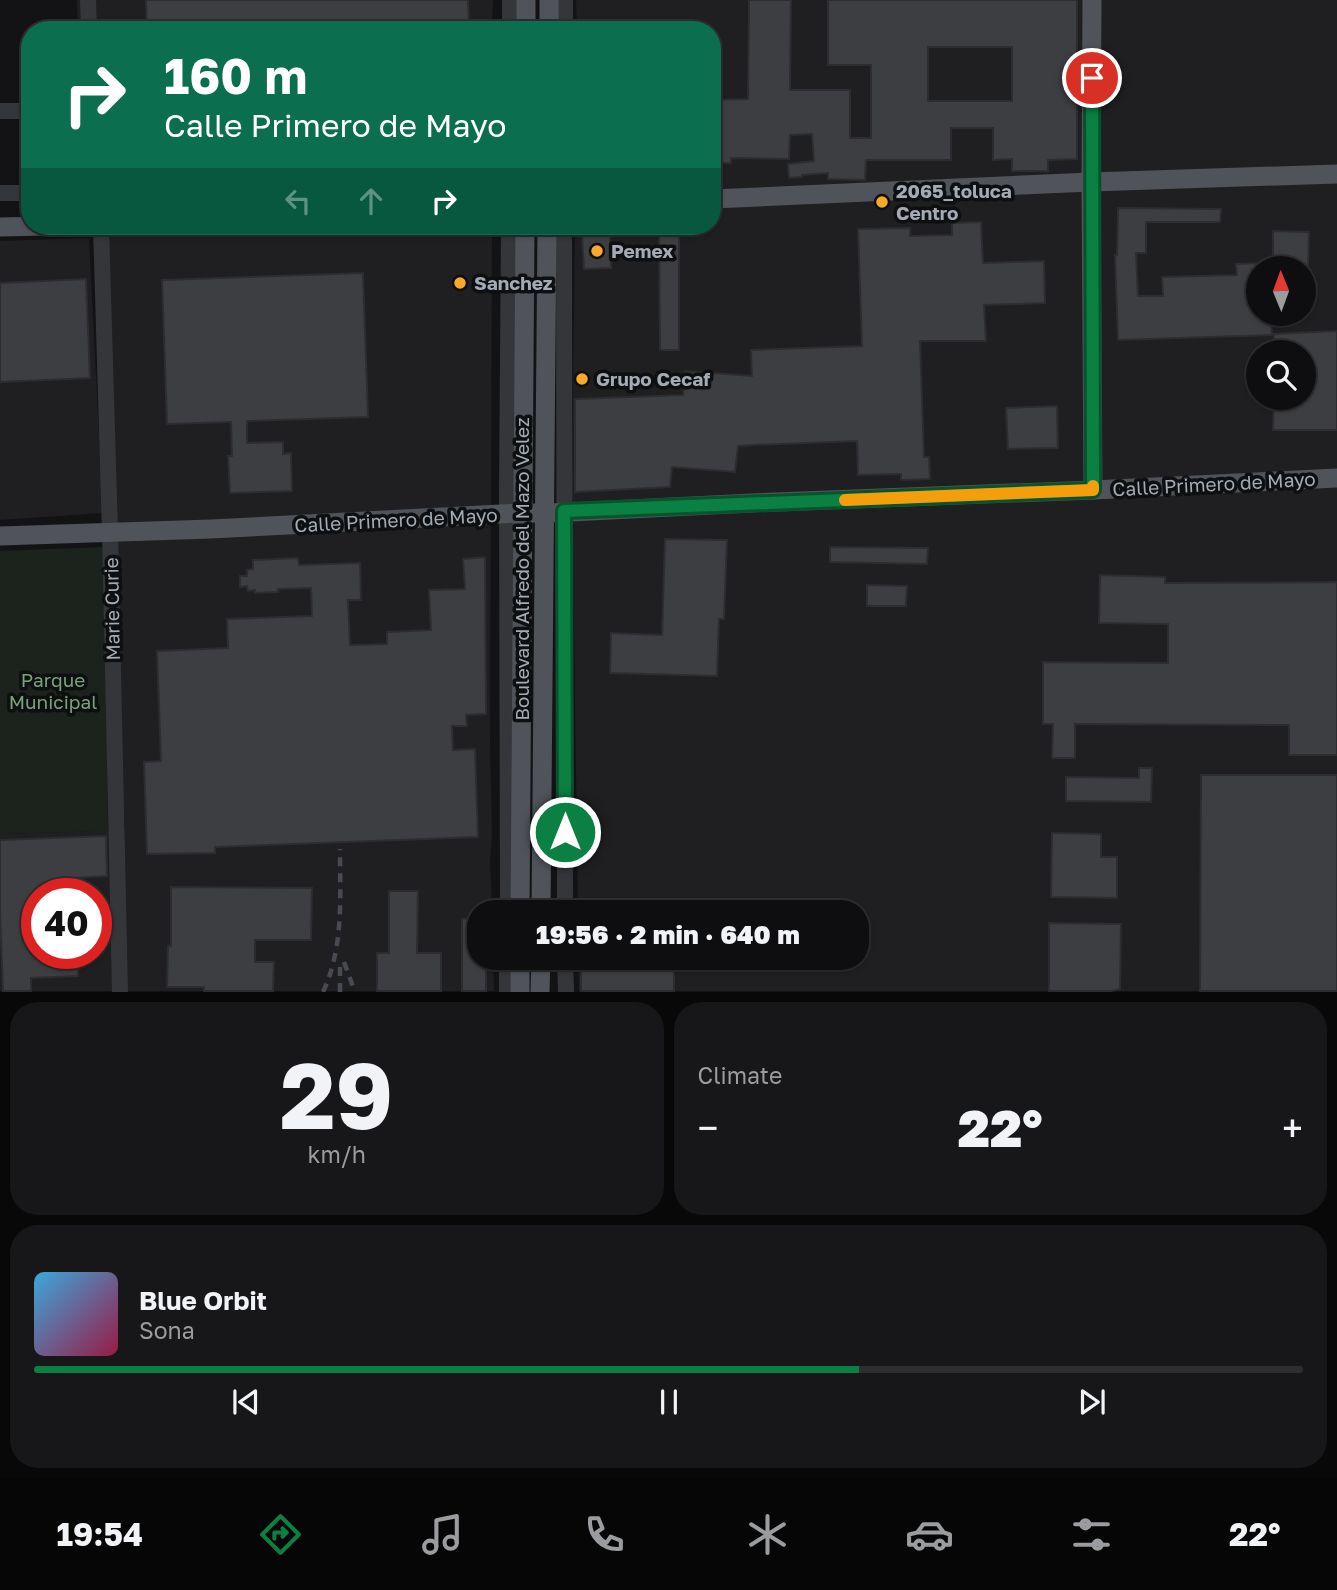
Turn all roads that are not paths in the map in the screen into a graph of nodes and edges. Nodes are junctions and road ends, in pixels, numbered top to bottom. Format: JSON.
{"nodes":[{"id":1,"x":88,"y":0,"type":"edge"},
{"id":2,"x":510,"y":0,"type":"edge"},
{"id":3,"x":526,"y":0,"type":"edge"},
{"id":4,"x":549,"y":0,"type":"edge"},
{"id":5,"x":565,"y":0,"type":"edge"},
{"id":6,"x":1092,"y":0,"type":"edge"},
{"id":7,"x":89,"y":21,"type":"edge"},
{"id":8,"x":510,"y":21,"type":"edge"},
{"id":9,"x":526,"y":21,"type":"edge"},
{"id":10,"x":549,"y":21,"type":"edge"},
{"id":11,"x":565,"y":21,"type":"edge"},
{"id":12,"x":0,"y":111,"type":"edge"},
{"id":13,"x":21,"y":111,"type":"dead end"},
{"id":14,"x":1337,"y":174,"type":"edge"},
{"id":15,"x":1091,"y":182,"type":"junction"},
{"id":16,"x":0,"y":193,"type":"edge"},
{"id":17,"x":21,"y":193,"type":"edge"},
{"id":18,"x":721,"y":199,"type":"edge"},
{"id":19,"x":0,"y":227,"type":"edge"},
{"id":20,"x":21,"y":227,"type":"edge"},
{"id":21,"x":101,"y":235,"type":"edge"},
{"id":22,"x":509,"y":235,"type":"edge"},
{"id":23,"x":525,"y":235,"type":"edge"},
{"id":24,"x":547,"y":235,"type":"edge"},
{"id":25,"x":564,"y":235,"type":"edge"},
{"id":26,"x":1337,"y":478,"type":"edge"},
{"id":27,"x":1093,"y":490,"type":"junction"},
{"id":28,"x":557,"y":512,"type":"junction"},
{"id":29,"x":513,"y":514,"type":"junction"},
{"id":30,"x":110,"y":533,"type":"junction"},
{"id":31,"x":0,"y":536,"type":"edge"},
{"id":32,"x":508,"y":900,"type":"edge"},
{"id":33,"x":520,"y":900,"type":"edge"},
{"id":34,"x":541,"y":900,"type":"edge"},
{"id":35,"x":565,"y":900,"type":"edge"},
{"id":36,"x":507,"y":970,"type":"edge"},
{"id":37,"x":520,"y":970,"type":"edge"},
{"id":38,"x":541,"y":970,"type":"edge"},
{"id":39,"x":565,"y":970,"type":"edge"},
{"id":40,"x":120,"y":992,"type":"edge"},
{"id":41,"x":507,"y":992,"type":"edge"},
{"id":42,"x":520,"y":992,"type":"edge"},
{"id":43,"x":540,"y":992,"type":"edge"},
{"id":44,"x":566,"y":992,"type":"edge"}],
"edges":[{"from":1,"to":7,"type":"street"},
{"from":2,"to":8,"type":"street"},
{"from":3,"to":9,"type":"main road"},
{"from":4,"to":10,"type":"main road"},
{"from":5,"to":11,"type":"street"},
{"from":6,"to":15,"type":"main road"},
{"from":12,"to":13,"type":"street"},
{"from":14,"to":15,"type":"main road"},
{"from":15,"to":18,"type":"main road"},
{"from":15,"to":27,"type":"main road"},
{"from":16,"to":17,"type":"street"},
{"from":19,"to":20,"type":"main road"},
{"from":21,"to":30,"type":"street","name":"Marie Curie"},
{"from":22,"to":29,"type":"street","name":"Boulevard Alfredo del Mazo Velez"},
{"from":23,"to":33,"type":"main road","name":"Boulevard Alfredo del Mazo Velez"},
{"from":24,"to":34,"type":"main road","name":"Boulevard Alfredo del Mazo Velez"},
{"from":25,"to":28,"type":"street"},
{"from":26,"to":27,"type":"main road","name":"Calle Primero de Mayo"},
{"from":27,"to":28,"type":"main road","name":"Calle Primero de Mayo"},
{"from":28,"to":29,"type":"main road","name":"Calle Primero de Mayo","bridge":true},
{"from":28,"to":35,"type":"street"},
{"from":29,"to":30,"type":"main road","name":"Calle Primero de Mayo"},
{"from":29,"to":32,"type":"street","name":"Boulevard Alfredo del Mazo Velez"},
{"from":30,"to":31,"type":"main road","name":"Calle Primero de Mayo"},
{"from":30,"to":40,"type":"street","name":"Marie Curie"},
{"from":36,"to":41,"type":"street"},
{"from":37,"to":42,"type":"main road"},
{"from":38,"to":43,"type":"main road"},
{"from":39,"to":44,"type":"street"}]}
